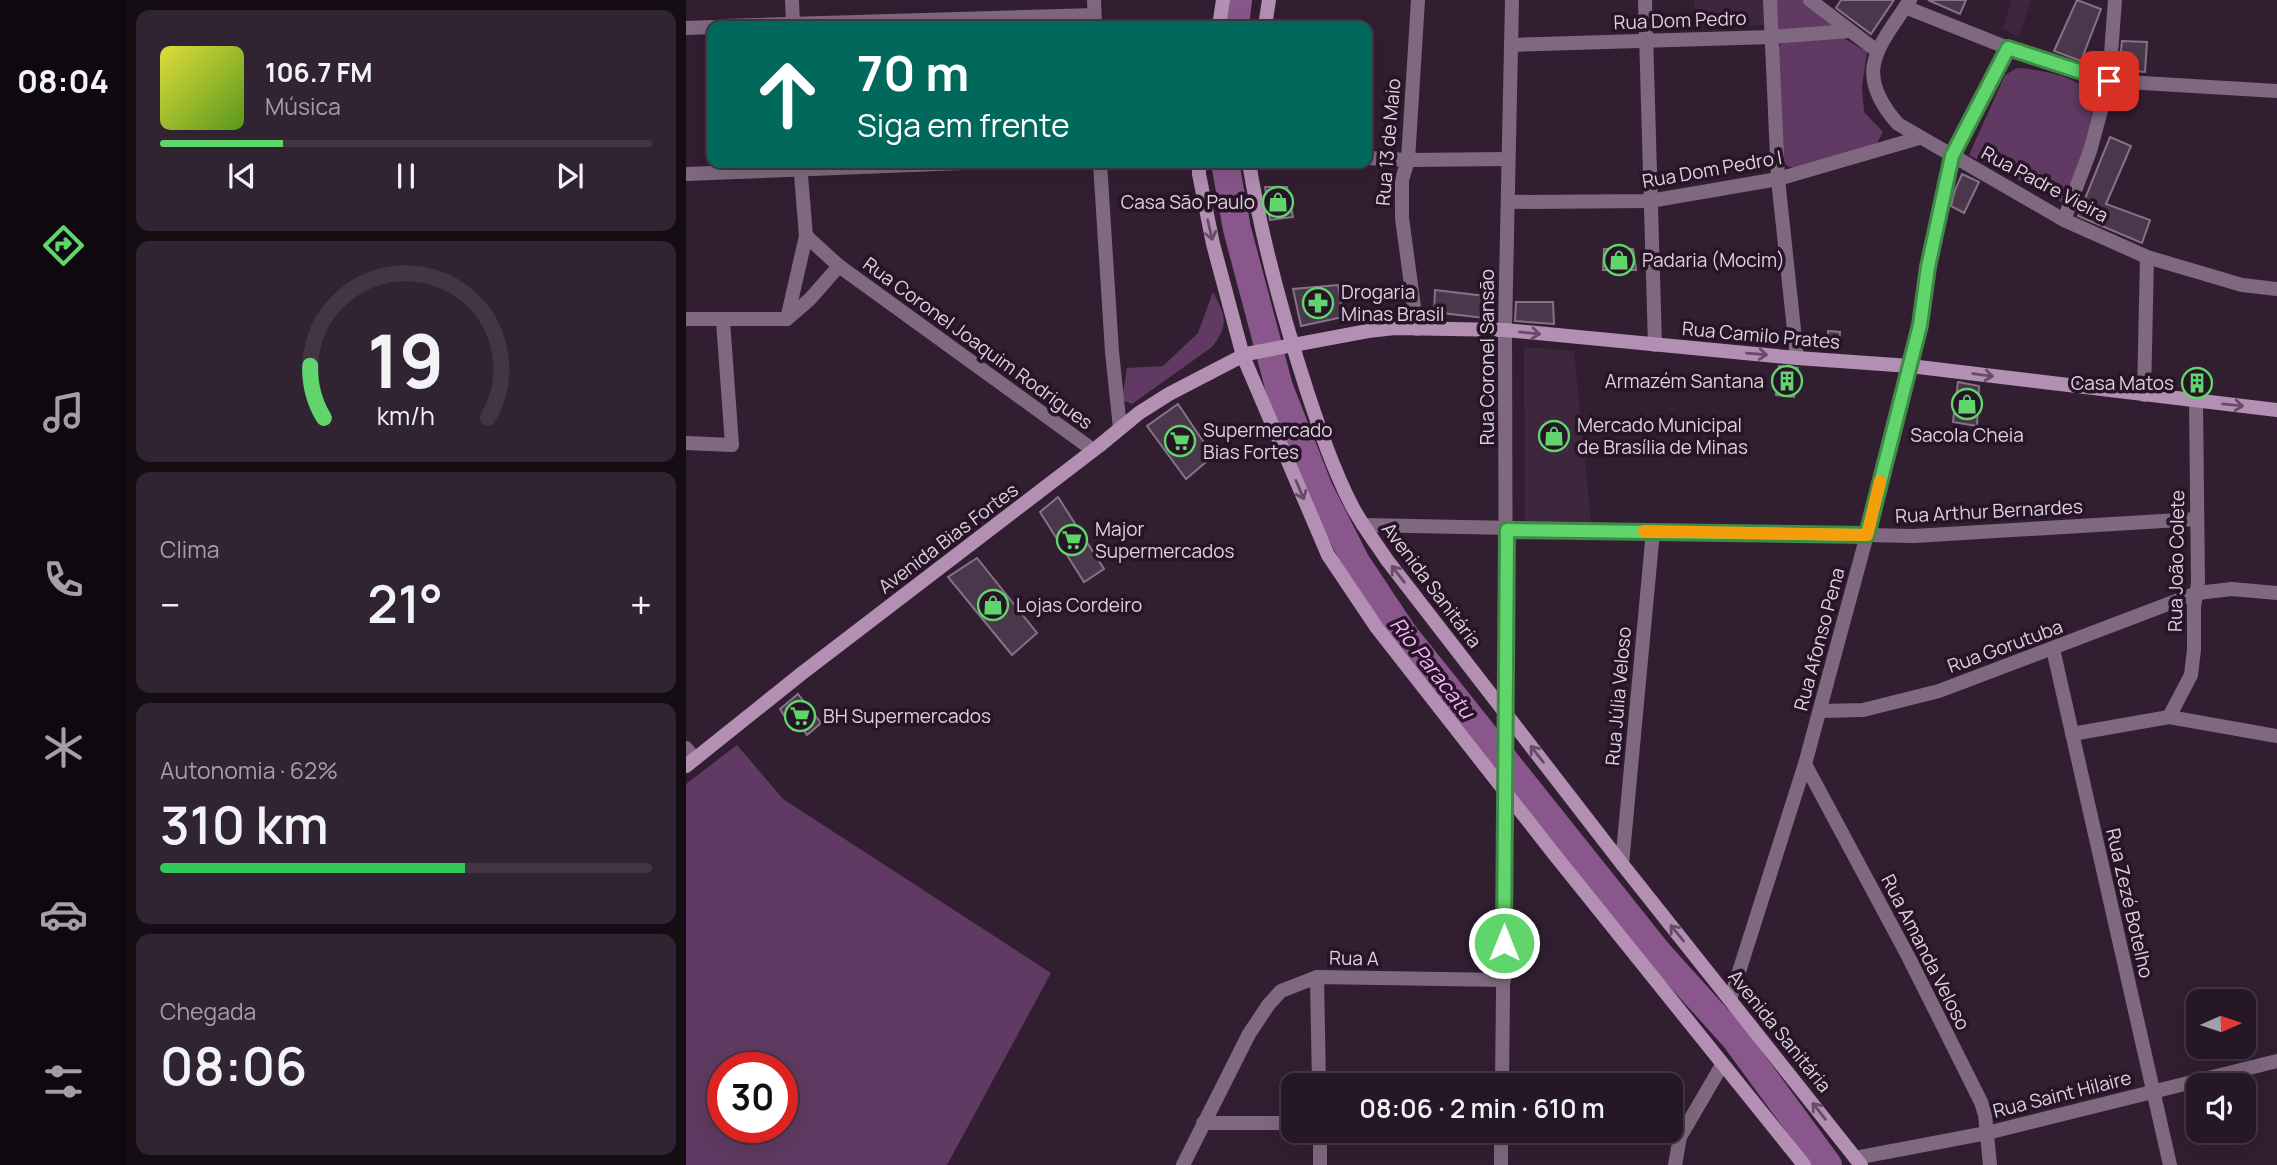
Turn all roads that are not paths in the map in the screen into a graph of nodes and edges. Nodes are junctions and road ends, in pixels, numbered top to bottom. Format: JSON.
{"nodes":[{"id":1,"x":792,"y":0,"type":"edge"},
{"id":2,"x":1223,"y":0,"type":"edge"},
{"id":3,"x":1269,"y":0,"type":"edge"},
{"id":4,"x":1418,"y":0,"type":"edge"},
{"id":5,"x":1512,"y":0,"type":"edge"},
{"id":6,"x":1645,"y":0,"type":"edge"},
{"id":7,"x":1770,"y":0,"type":"edge"},
{"id":8,"x":1810,"y":0,"type":"edge"},
{"id":9,"x":2115,"y":0,"type":"edge"},
{"id":10,"x":1907,"y":4,"type":"edge"},
{"id":11,"x":1094,"y":14,"type":"edge"},
{"id":12,"x":793,"y":21,"type":"edge"},
{"id":13,"x":902,"y":21,"type":"edge"},
{"id":14,"x":1220,"y":21,"type":"edge"},
{"id":15,"x":1266,"y":21,"type":"edge"},
{"id":16,"x":707,"y":27,"type":"edge"},
{"id":17,"x":686,"y":28,"type":"edge"},
{"id":18,"x":1849,"y":31,"type":"junction"},
{"id":19,"x":1772,"y":37,"type":"junction"},
{"id":20,"x":1645,"y":41,"type":"junction"},
{"id":21,"x":1511,"y":45,"type":"junction"},
{"id":22,"x":2008,"y":48,"type":"junction"},
{"id":23,"x":1877,"y":51,"type":"junction"},
{"id":24,"x":2109,"y":81,"type":"junction"},
{"id":25,"x":2277,"y":91,"type":"edge"},
{"id":26,"x":1919,"y":138,"type":"junction"},
{"id":27,"x":1952,"y":156,"type":"junction"},
{"id":28,"x":1372,"y":158,"type":"edge"},
{"id":29,"x":1508,"y":159,"type":"junction"},
{"id":30,"x":1408,"y":160,"type":"junction"},
{"id":31,"x":772,"y":168,"type":"edge"},
{"id":32,"x":800,"y":168,"type":"edge"},
{"id":33,"x":1100,"y":168,"type":"edge"},
{"id":34,"x":1199,"y":168,"type":"edge"},
{"id":35,"x":1251,"y":168,"type":"edge"},
{"id":36,"x":686,"y":174,"type":"edge"},
{"id":37,"x":1778,"y":179,"type":"junction"},
{"id":38,"x":1650,"y":201,"type":"junction"},
{"id":39,"x":1508,"y":202,"type":"junction"},
{"id":40,"x":2064,"y":220,"type":"junction"},
{"id":41,"x":806,"y":236,"type":"junction"},
{"id":42,"x":2147,"y":257,"type":"junction"},
{"id":43,"x":839,"y":266,"type":"junction"},
{"id":44,"x":2277,"y":289,"type":"edge"},
{"id":45,"x":686,"y":319,"type":"edge"},
{"id":46,"x":787,"y":319,"type":"junction"},
{"id":47,"x":723,"y":321,"type":"junction"},
{"id":48,"x":1417,"y":329,"type":"junction"},
{"id":49,"x":1505,"y":330,"type":"junction"},
{"id":50,"x":1655,"y":345,"type":"junction"},
{"id":51,"x":1287,"y":346,"type":"junction"},
{"id":52,"x":1245,"y":355,"type":"junction"},
{"id":53,"x":1797,"y":358,"type":"junction"},
{"id":54,"x":1910,"y":366,"type":"junction"},
{"id":55,"x":2144,"y":395,"type":"junction"},
{"id":56,"x":2196,"y":401,"type":"junction"},
{"id":57,"x":2277,"y":410,"type":"edge"},
{"id":58,"x":1120,"y":428,"type":"junction"},
{"id":59,"x":686,"y":443,"type":"edge"},
{"id":60,"x":1093,"y":450,"type":"junction"},
{"id":61,"x":2196,"y":519,"type":"junction"},
{"id":62,"x":1363,"y":526,"type":"junction"},
{"id":63,"x":1507,"y":530,"type":"junction"},
{"id":64,"x":1653,"y":531,"type":"junction"},
{"id":65,"x":1867,"y":535,"type":"junction"},
{"id":66,"x":2197,"y":593,"type":"junction"},
{"id":67,"x":2277,"y":593,"type":"edge"},
{"id":68,"x":2053,"y":649,"type":"junction"},
{"id":69,"x":1820,"y":711,"type":"junction"},
{"id":70,"x":1506,"y":714,"type":"junction"},
{"id":71,"x":2169,"y":717,"type":"junction"},
{"id":72,"x":2072,"y":734,"type":"junction"},
{"id":73,"x":2277,"y":736,"type":"edge"},
{"id":74,"x":689,"y":758,"type":"edge"},
{"id":75,"x":1805,"y":764,"type":"junction"},
{"id":76,"x":1505,"y":791,"type":"junction"},
{"id":77,"x":1622,"y":864,"type":"junction"},
{"id":78,"x":1317,"y":977,"type":"junction"},
{"id":79,"x":1504,"y":980,"type":"junction"},
{"id":80,"x":1730,"y":1000,"type":"junction"},
{"id":81,"x":2277,"y":1061,"type":"edge"},
{"id":82,"x":1722,"y":1065,"type":"junction"},
{"id":83,"x":1319,"y":1073,"type":"edge"},
{"id":84,"x":1502,"y":1073,"type":"edge"},
{"id":85,"x":2153,"y":1090,"type":"junction"},
{"id":86,"x":1203,"y":1123,"type":"junction"},
{"id":87,"x":1281,"y":1123,"type":"edge"},
{"id":88,"x":1683,"y":1132,"type":"edge"},
{"id":89,"x":1987,"y":1133,"type":"junction"},
{"id":90,"x":1320,"y":1143,"type":"edge"},
{"id":91,"x":1501,"y":1143,"type":"edge"},
{"id":92,"x":1679,"y":1143,"type":"edge"},
{"id":93,"x":1858,"y":1161,"type":"edge"},
{"id":94,"x":1183,"y":1165,"type":"edge"},
{"id":95,"x":1320,"y":1165,"type":"edge"},
{"id":96,"x":1501,"y":1165,"type":"edge"},
{"id":97,"x":1675,"y":1165,"type":"edge"},
{"id":98,"x":1804,"y":1165,"type":"edge"},
{"id":99,"x":1990,"y":1165,"type":"edge"},
{"id":100,"x":2170,"y":1165,"type":"edge"}],
"edges":[{"from":1,"to":12,"type":"street"},
{"from":2,"to":14,"type":"street"},
{"from":3,"to":15,"type":"street"},
{"from":4,"to":30,"type":"street","name":"Rua 13 de Maio"},
{"from":5,"to":21,"type":"street","name":"Rua Coronel Sansão"},
{"from":6,"to":20,"type":"street"},
{"from":7,"to":19,"type":"street"},
{"from":8,"to":18,"type":"street"},
{"from":9,"to":24,"type":"street"},
{"from":10,"to":22,"type":"street"},
{"from":10,"to":23,"type":"street"},
{"from":11,"to":13,"type":"street"},
{"from":16,"to":17,"type":"street"},
{"from":18,"to":19,"type":"street","name":"Rua Dom Pedro"},
{"from":18,"to":23,"type":"street"},
{"from":19,"to":20,"type":"street","name":"Rua Dom Pedro"},
{"from":19,"to":37,"type":"street"},
{"from":20,"to":21,"type":"street","name":"Rua Dom Pedro"},
{"from":20,"to":38,"type":"street"},
{"from":21,"to":29,"type":"street","name":"Rua Coronel Sansão"},
{"from":22,"to":24,"type":"street"},
{"from":22,"to":27,"type":"street","name":"Rua Afonso Pena"},
{"from":23,"to":26,"type":"street","name":"Rua Padre Vieira"},
{"from":24,"to":25,"type":"street"},
{"from":24,"to":40,"type":"street"},
{"from":26,"to":27,"type":"street","name":"Rua Padre Vieira"},
{"from":26,"to":37,"type":"street","name":"Rua Dom Pedro I"},
{"from":27,"to":40,"type":"street","name":"Rua Padre Vieira"},
{"from":27,"to":54,"type":"street","name":"Rua Afonso Pena"},
{"from":28,"to":30,"type":"street"},
{"from":29,"to":30,"type":"street"},
{"from":29,"to":39,"type":"street","name":"Rua Coronel Sansão"},
{"from":30,"to":48,"type":"street","name":"Rua 13 de Maio"},
{"from":31,"to":36,"type":"street"},
{"from":32,"to":41,"type":"street"},
{"from":33,"to":58,"type":"street"},
{"from":34,"to":52,"type":"street","one_way":true},
{"from":35,"to":51,"type":"street","name":"Avenida Sanitária"},
{"from":37,"to":38,"type":"street","name":"Rua Dom Pedro I"},
{"from":37,"to":53,"type":"street"},
{"from":38,"to":39,"type":"street","name":"Rua Dom Pedro I"},
{"from":38,"to":50,"type":"street"},
{"from":39,"to":49,"type":"street","name":"Rua Coronel Sansão"},
{"from":40,"to":42,"type":"street","name":"Rua Padre Vieira"},
{"from":41,"to":43,"type":"street","name":"Rua Coronel Joaquim Rodrigues"},
{"from":41,"to":46,"type":"street"},
{"from":42,"to":44,"type":"street","name":"Rua Padre Vieira"},
{"from":42,"to":55,"type":"street"},
{"from":43,"to":46,"type":"street","name":"Rua Coronel Joaquim Rodrigues"},
{"from":43,"to":60,"type":"street","name":"Rua Coronel Joaquim Rodrigues"},
{"from":45,"to":47,"type":"street"},
{"from":46,"to":47,"type":"street"},
{"from":47,"to":59,"type":"street"},
{"from":48,"to":49,"type":"street","name":"Rua Camilo Prates"},
{"from":48,"to":51,"type":"street","name":"Rua Camilo Prates"},
{"from":49,"to":50,"type":"street","name":"Rua Camilo Prates","one_way":true},
{"from":49,"to":63,"type":"street","name":"Rua Coronel Sansão"},
{"from":50,"to":53,"type":"street","name":"Rua Camilo Prates","one_way":true},
{"from":51,"to":52,"type":"street","name":"Rua Camilo Prates"},
{"from":51,"to":62,"type":"street","name":"Avenida Sanitária"},
{"from":52,"to":58,"type":"street","name":"Avenida Bias Fortes"},
{"from":52,"to":76,"type":"street","one_way":true},
{"from":53,"to":54,"type":"street","name":"Rua Camilo Prates"},
{"from":54,"to":55,"type":"street","name":"Rua Camilo Prates","one_way":true},
{"from":54,"to":65,"type":"street","name":"Rua Afonso Pena"},
{"from":55,"to":56,"type":"street","name":"Rua Camilo Prates"},
{"from":56,"to":57,"type":"street","name":"Rua Camilo Prates","one_way":true},
{"from":56,"to":61,"type":"street","name":"Rua João Colete"},
{"from":58,"to":60,"type":"street","name":"Avenida Bias Fortes"},
{"from":60,"to":74,"type":"street","name":"Avenida Bias Fortes"},
{"from":61,"to":65,"type":"street","name":"Rua Arthur Bernardes"},
{"from":61,"to":66,"type":"street","name":"Rua João Colete"},
{"from":62,"to":63,"type":"street","name":"Rua Arthur Bernardes"},
{"from":70,"to":62,"type":"street","name":"Avenida Sanitária","one_way":true},
{"from":63,"to":64,"type":"street","name":"Rua Arthur Bernardes"},
{"from":63,"to":70,"type":"street","name":"Rua Coronel Sansão"},
{"from":64,"to":65,"type":"street","name":"Rua Arthur Bernardes"},
{"from":64,"to":77,"type":"street","name":"Rua Júlia Veloso"},
{"from":65,"to":69,"type":"street","name":"Rua Afonso Pena"},
{"from":66,"to":67,"type":"street","name":"Rua Gorutuba"},
{"from":66,"to":68,"type":"street","name":"Rua Gorutuba"},
{"from":66,"to":71,"type":"street","name":"Rua João Colete"},
{"from":68,"to":69,"type":"street","name":"Rua Gorutuba"},
{"from":68,"to":72,"type":"street","name":"Rua Zezé Botelho"},
{"from":69,"to":75,"type":"street","name":"Rua Afonso Pena"},
{"from":70,"to":76,"type":"street","name":"Rua Coronel Sansão"},
{"from":77,"to":70,"type":"street","name":"Avenida Sanitária","one_way":true},
{"from":71,"to":72,"type":"street"},
{"from":71,"to":73,"type":"street"},
{"from":72,"to":85,"type":"street","name":"Rua Zezé Botelho"},
{"from":75,"to":80,"type":"street","name":"Rua Afonso Pena"},
{"from":75,"to":89,"type":"street","name":"Rua Amanda Veloso"},
{"from":76,"to":79,"type":"street","name":"Rua Coronel Sansão"},
{"from":76,"to":82,"type":"street"},
{"from":80,"to":77,"type":"street","name":"Avenida Sanitária","one_way":true},
{"from":78,"to":79,"type":"street","name":"Rua A"},
{"from":78,"to":83,"type":"street"},
{"from":78,"to":86,"type":"street","name":"Rua A"},
{"from":79,"to":84,"type":"street","name":"Rua Coronel Sansão"},
{"from":93,"to":80,"type":"street","name":"Avenida Sanitária","one_way":true},
{"from":81,"to":85,"type":"street","name":"Rua Saint Hilaire"},
{"from":82,"to":88,"type":"street"},
{"from":82,"to":98,"type":"street"},
{"from":85,"to":89,"type":"street","name":"Rua Saint Hilaire"},
{"from":85,"to":100,"type":"street","name":"Rua Zezé Botelho"},
{"from":86,"to":87,"type":"street"},
{"from":86,"to":94,"type":"street","name":"Rua A"},
{"from":89,"to":93,"type":"street","name":"Rua Saint Hilaire"},
{"from":89,"to":99,"type":"street","name":"Rua Amanda Veloso"},
{"from":90,"to":95,"type":"street"},
{"from":91,"to":96,"type":"street"},
{"from":92,"to":97,"type":"street"}]}
